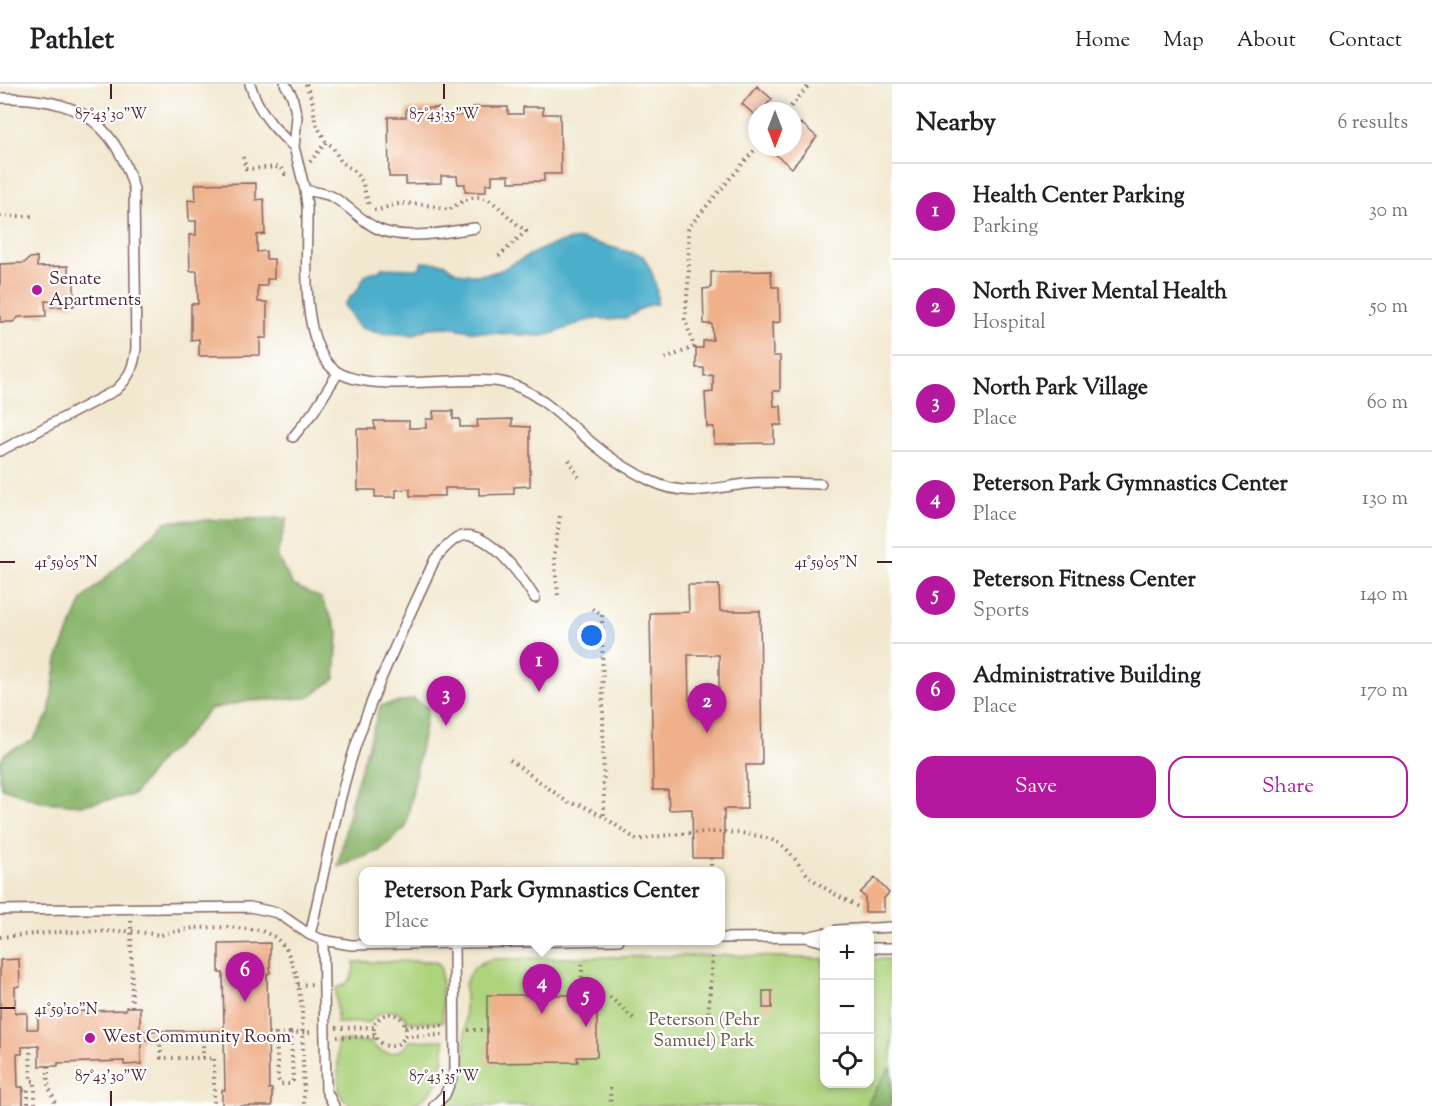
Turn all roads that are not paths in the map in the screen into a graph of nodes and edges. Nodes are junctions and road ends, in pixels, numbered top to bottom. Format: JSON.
{"nodes":[{"id":1,"x":250,"y":84,"type":"edge"},
{"id":2,"x":285,"y":84,"type":"edge"},
{"id":3,"x":0,"y":98,"type":"edge"},
{"id":4,"x":294,"y":147,"type":"junction"},
{"id":5,"x":305,"y":190,"type":"junction"},
{"id":6,"x":475,"y":228,"type":"dead end"},
{"id":7,"x":338,"y":373,"type":"junction"},
{"id":8,"x":293,"y":437,"type":"dead end"},
{"id":9,"x":0,"y":451,"type":"edge"},
{"id":10,"x":821,"y":484,"type":"dead end"},
{"id":11,"x":535,"y":598,"type":"dead end"},
{"id":12,"x":0,"y":910,"type":"edge"},
{"id":13,"x":892,"y":927,"type":"edge"},
{"id":14,"x":874,"y":928,"type":"edge"},
{"id":15,"x":820,"y":934,"type":"edge"},
{"id":16,"x":310,"y":935,"type":"junction"},
{"id":17,"x":807,"y":937,"type":"junction"},
{"id":18,"x":725,"y":938,"type":"edge"},
{"id":19,"x":323,"y":940,"type":"junction"},
{"id":20,"x":820,"y":941,"type":"edge"},
{"id":21,"x":359,"y":945,"type":"edge"},
{"id":22,"x":454,"y":945,"type":"edge"},
{"id":23,"x":874,"y":948,"type":"edge"},
{"id":24,"x":892,"y":948,"type":"edge"},
{"id":25,"x":326,"y":1090,"type":"junction"},
{"id":26,"x":324,"y":1106,"type":"edge"},
{"id":27,"x":334,"y":1106,"type":"edge"},
{"id":28,"x":434,"y":1106,"type":"edge"}],
"edges":[{"from":1,"to":4,"type":"lane"},
{"from":2,"to":4,"type":"lane"},
{"from":3,"to":9,"type":"lane"},
{"from":4,"to":5,"type":"lane"},
{"from":5,"to":6,"type":"lane"},
{"from":5,"to":7,"type":"lane"},
{"from":7,"to":8,"type":"lane"},
{"from":7,"to":10,"type":"lane"},
{"from":11,"to":16,"type":"lane"},
{"from":12,"to":16,"type":"lane"},
{"from":13,"to":14,"type":"lane"},
{"from":15,"to":17,"type":"lane"},
{"from":16,"to":19,"type":"lane"},
{"from":17,"to":18,"type":"lane"},
{"from":17,"to":20,"type":"lane"},
{"from":19,"to":21,"type":"lane"},
{"from":19,"to":25,"type":"lane"},
{"from":22,"to":28,"type":"lane"},
{"from":23,"to":24,"type":"lane"},
{"from":25,"to":26,"type":"lane"},
{"from":25,"to":27,"type":"lane"}]}
